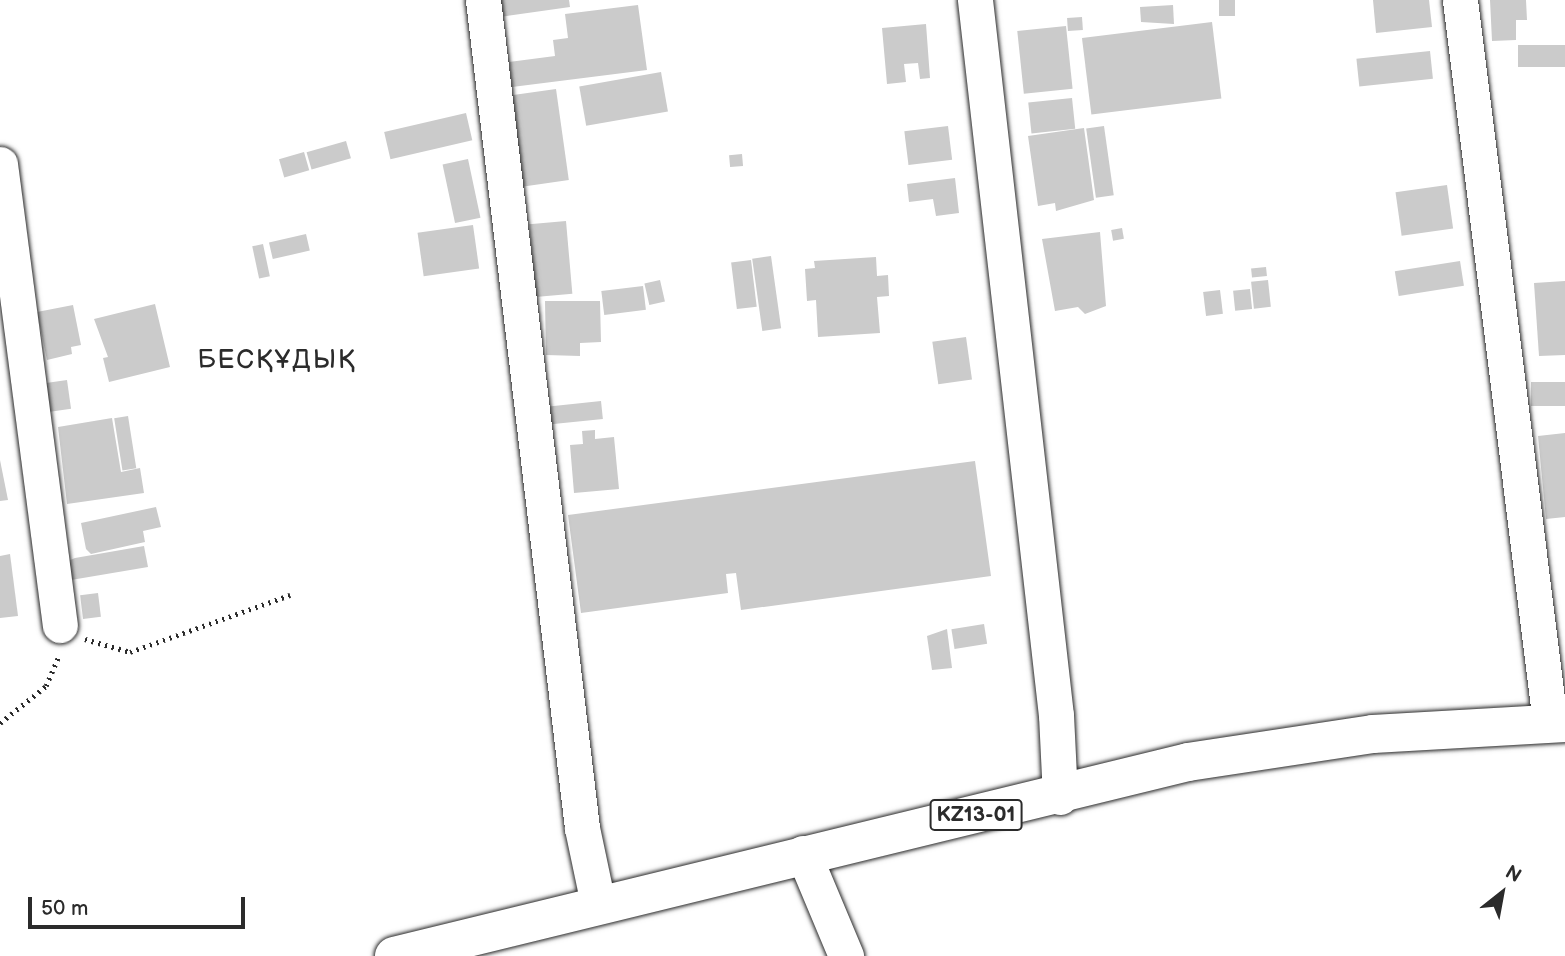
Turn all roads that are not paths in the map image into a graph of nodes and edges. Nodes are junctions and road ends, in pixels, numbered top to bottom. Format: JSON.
{"nodes":[{"id":1,"x":483,"y":0,"type":"edge"},
{"id":2,"x":975,"y":0,"type":"edge"},
{"id":3,"x":1460,"y":0,"type":"edge"},
{"id":4,"x":0,"y":164,"type":"edge"},
{"id":5,"x":60,"y":625,"type":"road end"},
{"id":6,"x":1558,"y":723,"type":"edge"},
{"id":7,"x":1060,"y":797,"type":"junction"},
{"id":8,"x":803,"y":853,"type":"junction"},
{"id":9,"x":598,"y":904,"type":"junction"},
{"id":10,"x":464,"y":948,"type":"edge"},
{"id":11,"x":394,"y":956,"type":"edge"},
{"id":12,"x":846,"y":956,"type":"edge"}],
"edges":[{"from":1,"to":9,"type":"street"},
{"from":2,"to":7,"type":"street"},
{"from":3,"to":6,"type":"street"},
{"from":4,"to":5,"type":"street"},
{"from":6,"to":7,"type":"highway","number":"KZ13-01"},
{"from":7,"to":8,"type":"highway","number":"KZ13-01"},
{"from":8,"to":9,"type":"highway","number":"KZ13-01"},
{"from":8,"to":12,"type":"street"},
{"from":9,"to":10,"type":"highway","number":"KZ13-01"},
{"from":10,"to":11,"type":"highway","number":"KZ13-01"}]}
